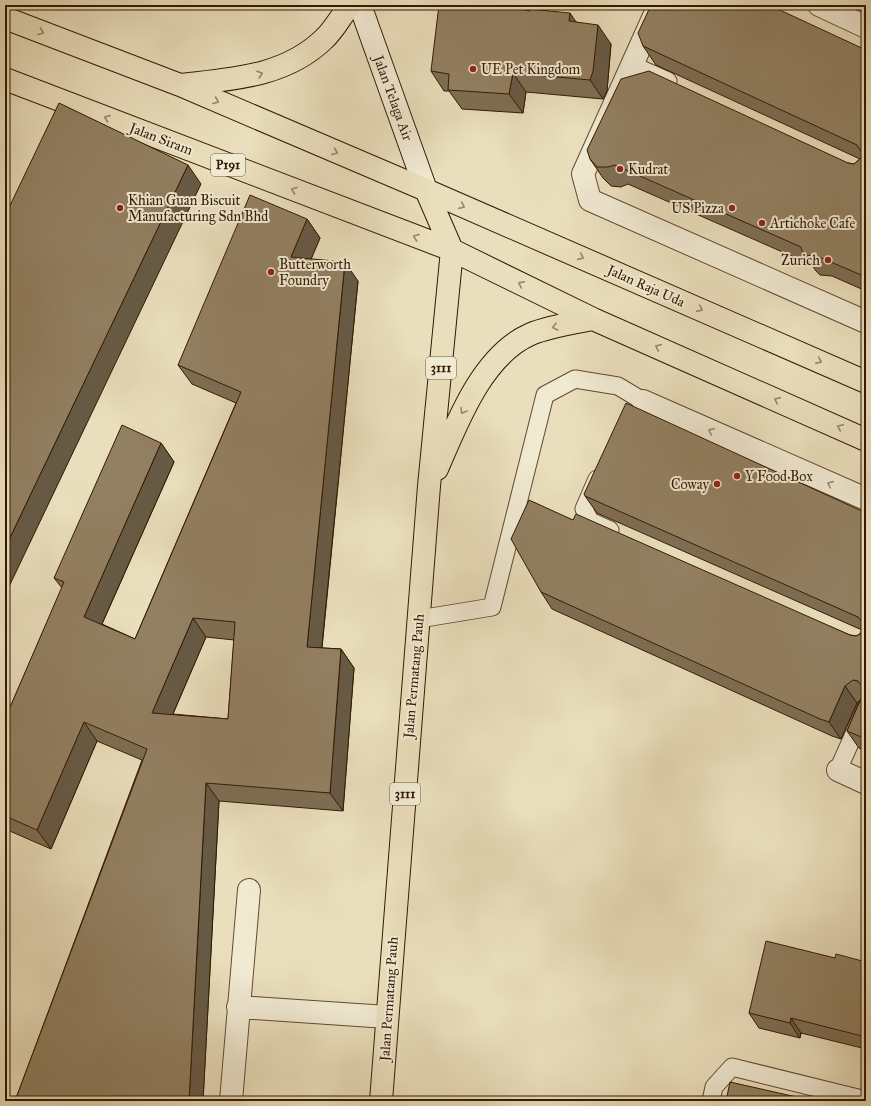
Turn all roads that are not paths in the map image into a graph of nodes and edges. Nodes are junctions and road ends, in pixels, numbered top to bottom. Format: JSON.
{"nodes":[{"id":1,"x":350,"y":5,"type":"edge"},
{"id":2,"x":360,"y":5,"type":"edge"},
{"id":3,"x":506,"y":5,"type":"edge"},
{"id":4,"x":541,"y":5,"type":"edge"},
{"id":5,"x":659,"y":5,"type":"edge"},
{"id":6,"x":819,"y":5,"type":"edge"},
{"id":7,"x":5,"y":18,"type":"edge"},
{"id":8,"x":866,"y":26,"type":"edge"},
{"id":9,"x":632,"y":65,"type":"junction"},
{"id":10,"x":5,"y":79,"type":"edge"},
{"id":11,"x":180,"y":85,"type":"junction"},
{"id":12,"x":682,"y":88,"type":"edge"},
{"id":13,"x":426,"y":190,"type":"junction"},
{"id":14,"x":452,"y":250,"type":"junction"},
{"id":15,"x":593,"y":319,"type":"junction"},
{"id":16,"x":866,"y":322,"type":"edge"},
{"id":17,"x":866,"y":382,"type":"edge"},
{"id":18,"x":635,"y":404,"type":"joint"},
{"id":19,"x":866,"y":440,"type":"edge"},
{"id":20,"x":603,"y":466,"type":"edge"},
{"id":21,"x":429,"y":486,"type":"junction"},
{"id":22,"x":866,"y":499,"type":"edge"},
{"id":23,"x":626,"y":537,"type":"edge"},
{"id":24,"x":419,"y":619,"type":"junction"},
{"id":25,"x":866,"y":707,"type":"edge"},
{"id":26,"x":838,"y":770,"type":"joint"},
{"id":27,"x":866,"y":783,"type":"edge"},
{"id":28,"x":249,"y":890,"type":"dead end"},
{"id":29,"x":238,"y":1007,"type":"junction"},
{"id":30,"x":387,"y":1017,"type":"junction"},
{"id":31,"x":866,"y":1100,"type":"edge"},
{"id":32,"x":231,"y":1101,"type":"edge"},
{"id":33,"x":381,"y":1101,"type":"edge"},
{"id":34,"x":711,"y":1101,"type":"edge"}],
"edges":[{"from":11,"to":1,"type":"main road","one_way":true},
{"from":2,"to":13,"type":"street","name":"Jalan Telaga Air"},
{"from":3,"to":4,"type":"lane"},
{"from":5,"to":9,"type":"street"},
{"from":6,"to":8,"type":"street"},
{"from":7,"to":11,"type":"main road","one_way":true},
{"from":9,"to":12,"type":"lane"},
{"from":9,"to":16,"type":"street"},
{"from":14,"to":10,"type":"main road","name":"Jalan Siram","number":"P191","one_way":true},
{"from":11,"to":13,"type":"main road","one_way":true},
{"from":13,"to":14,"type":"main road","number":"3111"},
{"from":13,"to":17,"type":"main road","name":"Jalan Raja Uda","one_way":true},
{"from":15,"to":14,"type":"main road","one_way":true},
{"from":14,"to":21,"type":"main road","name":"Jalan Permatang Pauh","number":"3111"},
{"from":19,"to":15,"type":"main road","one_way":true},
{"from":15,"to":21,"type":"main road","one_way":true},
{"from":22,"to":18,"type":"street","one_way":true},
{"from":18,"to":24,"type":"lane"},
{"from":20,"to":23,"type":"lane"},
{"from":21,"to":24,"type":"main road","name":"Jalan Permatang Pauh","number":"3111"},
{"from":24,"to":30,"type":"main road","name":"Jalan Permatang Pauh","number":"3111"},
{"from":25,"to":26,"type":"lane"},
{"from":26,"to":27,"type":"street"},
{"from":28,"to":29,"type":"street"},
{"from":29,"to":30,"type":"street"},
{"from":29,"to":32,"type":"street"},
{"from":30,"to":33,"type":"main road","name":"Jalan Permatang Pauh","number":"3111"},
{"from":31,"to":34,"type":"lane"}]}
